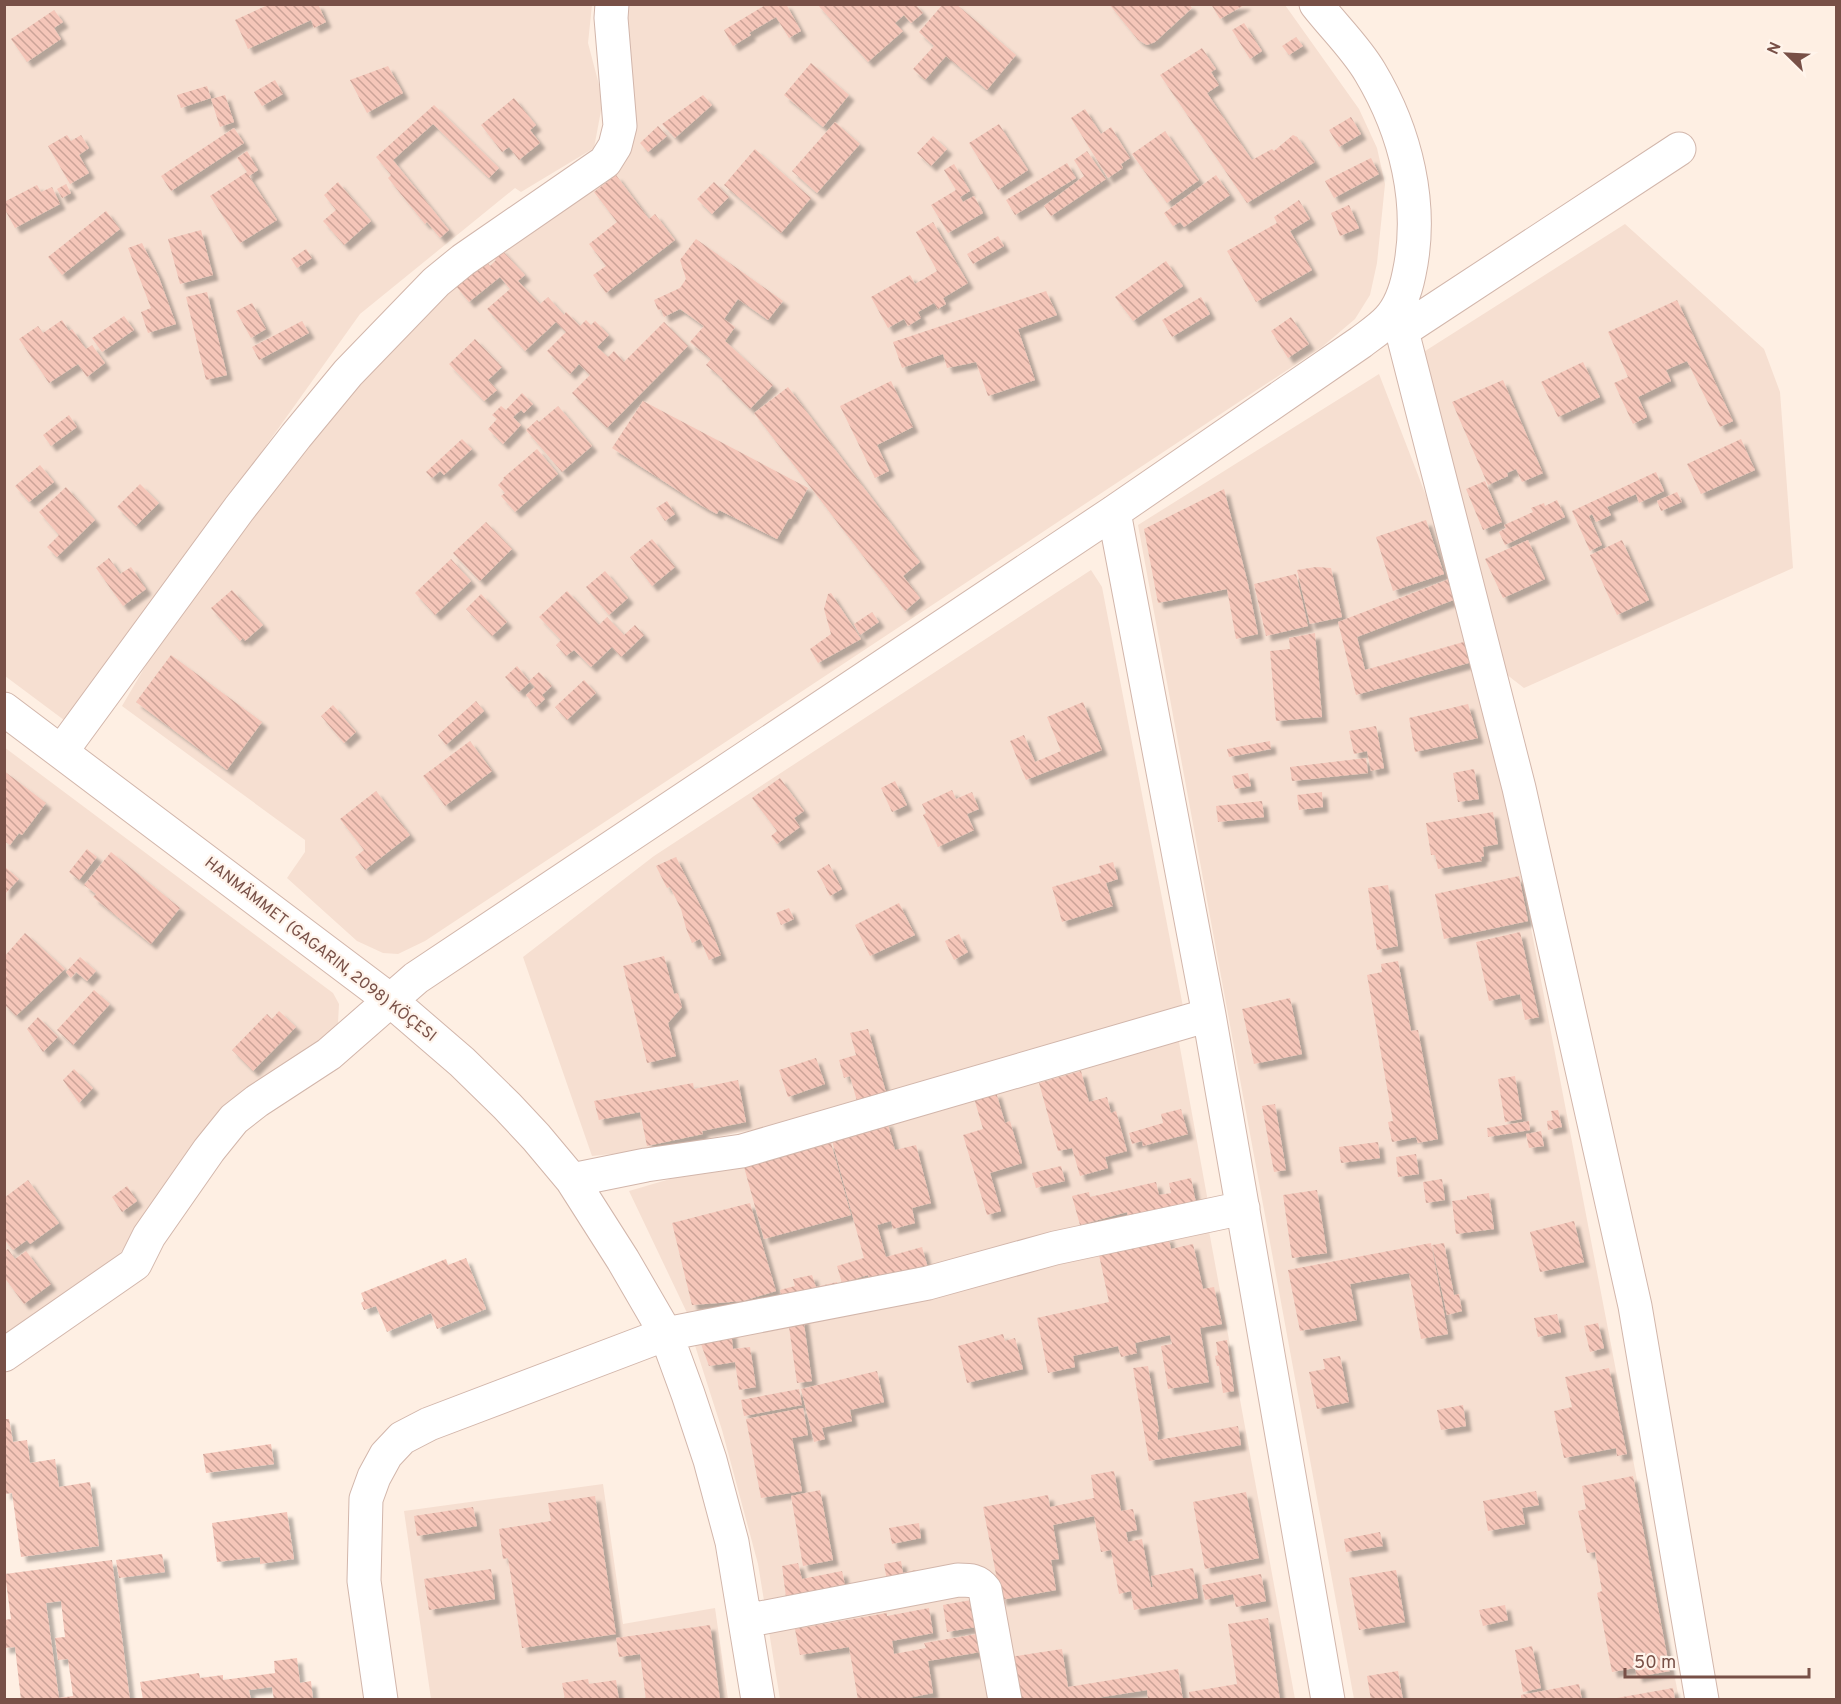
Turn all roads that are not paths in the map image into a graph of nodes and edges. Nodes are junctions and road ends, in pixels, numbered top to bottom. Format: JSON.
{"nodes":[{"id":1,"x":612,"y":4,"type":"edge"},
{"id":2,"x":1316,"y":4,"type":"edge"},
{"id":3,"x":1679,"y":149,"type":"dead end"},
{"id":4,"x":1114,"y":512,"type":"junction"},
{"id":5,"x":4,"y":709,"type":"edge"},
{"id":6,"x":61,"y":752,"type":"junction"},
{"id":7,"x":390,"y":1000,"type":"junction"},
{"id":8,"x":1209,"y":1015,"type":"junction"},
{"id":9,"x":572,"y":1180,"type":"junction"},
{"id":10,"x":1243,"y":1208,"type":"junction"},
{"id":11,"x":666,"y":1334,"type":"junction"},
{"id":12,"x":4,"y":1355,"type":"edge"},
{"id":13,"x":745,"y":1621,"type":"junction"},
{"id":14,"x":381,"y":1700,"type":"edge"},
{"id":15,"x":758,"y":1700,"type":"edge"},
{"id":16,"x":1005,"y":1700,"type":"edge"},
{"id":17,"x":1328,"y":1700,"type":"edge"},
{"id":18,"x":1702,"y":1700,"type":"edge"}],
"edges":[{"from":1,"to":6,"type":"street"},
{"from":2,"to":4,"type":"street"},
{"from":3,"to":18,"type":"street"},
{"from":4,"to":7,"type":"street"},
{"from":4,"to":8,"type":"street"},
{"from":5,"to":6,"type":"street","name":"HANMÄMMET (GAGARIN, 2098) KÖÇESI"},
{"from":6,"to":7,"type":"street","name":"HANMÄMMET (GAGARIN, 2098) KÖÇESI"},
{"from":7,"to":9,"type":"street","name":"HANMÄMMET (GAGARIN, 2098) KÖÇESI"},
{"from":7,"to":12,"type":"street"},
{"from":8,"to":9,"type":"street"},
{"from":8,"to":10,"type":"street"},
{"from":9,"to":11,"type":"street","name":"HANMÄMMET (GAGARIN, 2098) KÖÇESI"},
{"from":10,"to":11,"type":"street"},
{"from":10,"to":17,"type":"street"},
{"from":11,"to":13,"type":"street","name":"HANMÄMMET (GAGARIN, 2098) KÖÇESI"},
{"from":11,"to":14,"type":"street"},
{"from":13,"to":15,"type":"street","name":"HANMÄMMET (GAGARIN, 2098) KÖÇESI"},
{"from":13,"to":16,"type":"street"}]}
